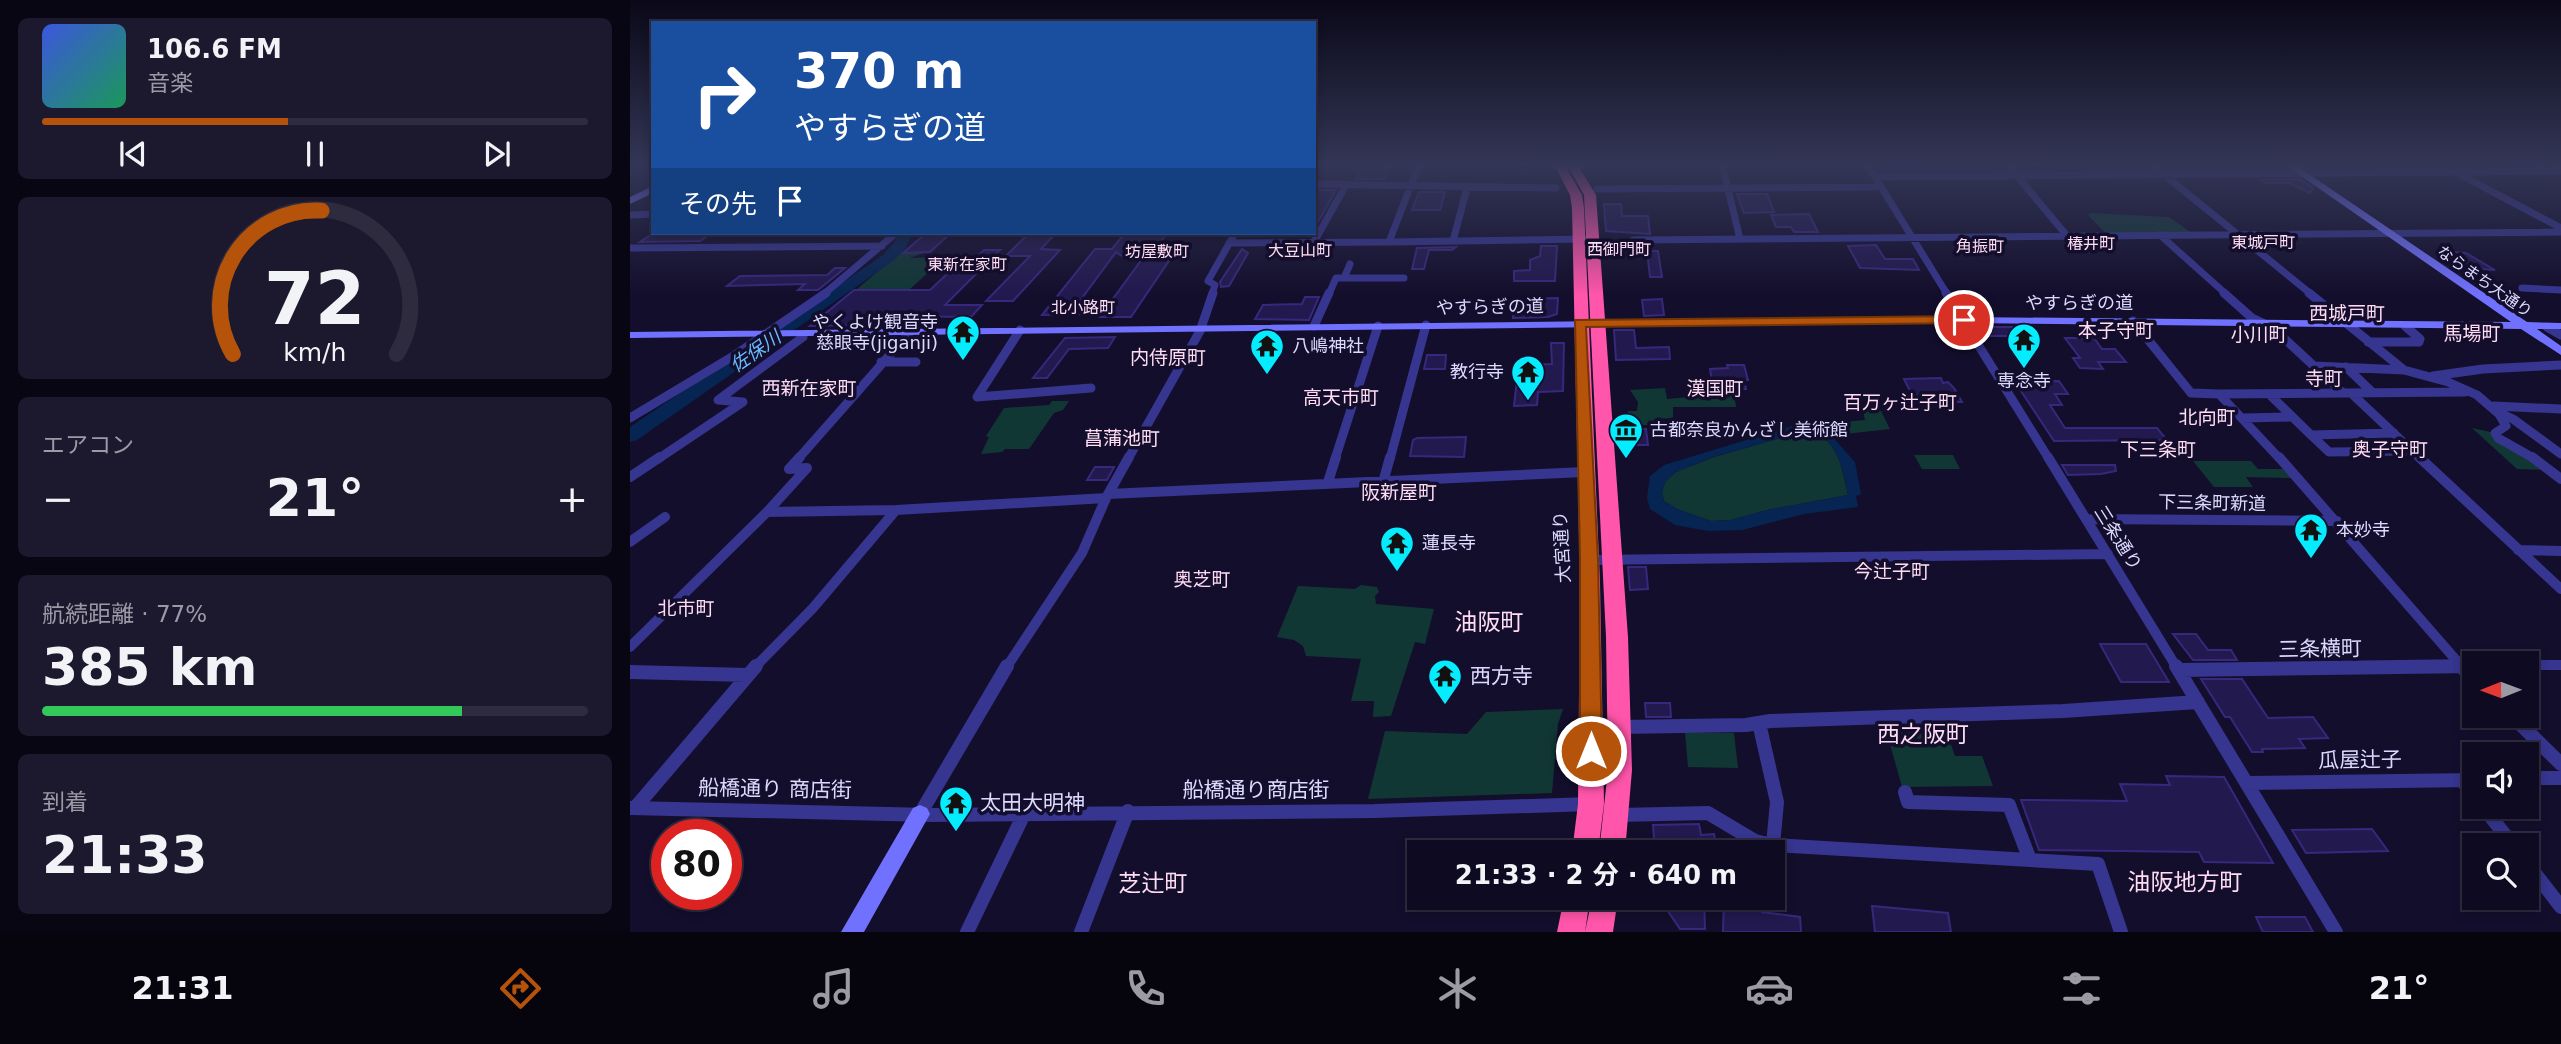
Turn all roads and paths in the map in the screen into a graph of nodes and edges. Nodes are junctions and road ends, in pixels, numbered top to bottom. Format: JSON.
{"nodes":[{"id":1,"x":1333,"y":207,"type":"edge"},
{"id":2,"x":1403,"y":207,"type":"edge"},
{"id":3,"x":1462,"y":207,"type":"edge"},
{"id":4,"x":1579,"y":207,"type":"edge"},
{"id":5,"x":1589,"y":207,"type":"edge"},
{"id":6,"x":1732,"y":207,"type":"edge"},
{"id":7,"x":1894,"y":207,"type":"edge"},
{"id":8,"x":2042,"y":207,"type":"edge"},
{"id":9,"x":2204,"y":207,"type":"edge"},
{"id":10,"x":2351,"y":207,"type":"edge"},
{"id":11,"x":2520,"y":207,"type":"edge"},
{"id":12,"x":630,"y":215,"type":"edge"},
{"id":13,"x":651,"y":215,"type":"edge"},
{"id":14,"x":2561,"y":230,"type":"edge"},
{"id":15,"x":2388,"y":233,"type":"junction"},
{"id":16,"x":2236,"y":234,"type":"junction"},
{"id":17,"x":894,"y":235,"type":"edge"},
{"id":18,"x":1234,"y":235,"type":"edge"},
{"id":19,"x":2160,"y":235,"type":"junction"},
{"id":20,"x":2068,"y":237,"type":"junction"},
{"id":21,"x":1913,"y":238,"type":"junction"},
{"id":22,"x":1586,"y":239,"type":"junction"},
{"id":23,"x":1740,"y":239,"type":"junction"},
{"id":24,"x":1633,"y":240,"type":"dead end"},
{"id":25,"x":1453,"y":241,"type":"junction"},
{"id":26,"x":1314,"y":242,"type":"junction"},
{"id":27,"x":1389,"y":242,"type":"junction"},
{"id":28,"x":1229,"y":243,"type":"junction"},
{"id":29,"x":882,"y":246,"type":"junction"},
{"id":30,"x":630,"y":248,"type":"edge"},
{"id":31,"x":1350,"y":264,"type":"dead end"},
{"id":32,"x":1344,"y":278,"type":"junction"},
{"id":33,"x":1405,"y":278,"type":"dead end"},
{"id":34,"x":2522,"y":288,"type":"dead end"},
{"id":35,"x":2561,"y":290,"type":"edge"},
{"id":36,"x":1964,"y":320,"type":"junction"},
{"id":37,"x":2133,"y":321,"type":"junction"},
{"id":38,"x":2263,"y":322,"type":"junction"},
{"id":39,"x":1589,"y":323,"type":"junction"},
{"id":40,"x":1426,"y":325,"type":"junction"},
{"id":41,"x":2347,"y":325,"type":"junction"},
{"id":42,"x":1314,"y":326,"type":"junction"},
{"id":43,"x":1378,"y":326,"type":"junction"},
{"id":44,"x":2405,"y":326,"type":"junction"},
{"id":45,"x":2524,"y":327,"type":"junction"},
{"id":46,"x":2547,"y":327,"type":"junction"},
{"id":47,"x":2561,"y":327,"type":"edge"},
{"id":48,"x":1200,"y":328,"type":"junction"},
{"id":49,"x":1020,"y":330,"type":"junction"},
{"id":50,"x":910,"y":332,"type":"junction"},
{"id":51,"x":768,"y":333,"type":"junction"},
{"id":52,"x":630,"y":335,"type":"edge"},
{"id":53,"x":2561,"y":335,"type":"edge"},
{"id":54,"x":803,"y":337,"type":"dead end"},
{"id":55,"x":2368,"y":342,"type":"junction"},
{"id":56,"x":2561,"y":351,"type":"edge"},
{"id":57,"x":881,"y":362,"type":"junction"},
{"id":58,"x":916,"y":362,"type":"dead end"},
{"id":59,"x":2561,"y":365,"type":"edge"},
{"id":60,"x":2314,"y":366,"type":"junction"},
{"id":61,"x":2345,"y":366,"type":"junction"},
{"id":62,"x":2403,"y":370,"type":"junction"},
{"id":63,"x":2433,"y":376,"type":"junction"},
{"id":64,"x":1091,"y":388,"type":"dead end"},
{"id":65,"x":2372,"y":392,"type":"junction"},
{"id":66,"x":2422,"y":392,"type":"junction"},
{"id":67,"x":2469,"y":392,"type":"junction"},
{"id":68,"x":2347,"y":393,"type":"junction"},
{"id":69,"x":2219,"y":394,"type":"junction"},
{"id":70,"x":2269,"y":394,"type":"junction"},
{"id":71,"x":2549,"y":408,"type":"junction"},
{"id":72,"x":2497,"y":409,"type":"junction"},
{"id":73,"x":2561,"y":409,"type":"edge"},
{"id":74,"x":2292,"y":417,"type":"junction"},
{"id":75,"x":630,"y":418,"type":"edge"},
{"id":76,"x":2242,"y":418,"type":"junction"},
{"id":77,"x":2561,"y":418,"type":"edge"},
{"id":78,"x":2394,"y":433,"type":"junction"},
{"id":79,"x":2311,"y":435,"type":"junction"},
{"id":80,"x":2413,"y":451,"type":"junction"},
{"id":81,"x":2561,"y":454,"type":"edge"},
{"id":82,"x":1584,"y":472,"type":"junction"},
{"id":83,"x":2559,"y":476,"type":"edge"},
{"id":84,"x":630,"y":477,"type":"edge"},
{"id":85,"x":1384,"y":479,"type":"junction"},
{"id":86,"x":1328,"y":482,"type":"junction"},
{"id":87,"x":1107,"y":496,"type":"junction"},
{"id":88,"x":896,"y":510,"type":"junction"},
{"id":89,"x":767,"y":512,"type":"junction"},
{"id":90,"x":665,"y":517,"type":"dead end"},
{"id":91,"x":2086,"y":519,"type":"junction"},
{"id":92,"x":2337,"y":522,"type":"junction"},
{"id":93,"x":630,"y":542,"type":"edge"},
{"id":94,"x":2518,"y":550,"type":"junction"},
{"id":95,"x":2561,"y":551,"type":"edge"},
{"id":96,"x":2108,"y":554,"type":"junction"},
{"id":97,"x":1589,"y":560,"type":"junction"},
{"id":98,"x":1614,"y":560,"type":"junction"},
{"id":99,"x":2560,"y":588,"type":"edge"},
{"id":100,"x":630,"y":647,"type":"edge"},
{"id":101,"x":2561,"y":664,"type":"edge"},
{"id":102,"x":2539,"y":665,"type":"edge"},
{"id":103,"x":2461,"y":666,"type":"joint"},
{"id":104,"x":2179,"y":670,"type":"junction"},
{"id":105,"x":630,"y":672,"type":"edge"},
{"id":106,"x":747,"y":675,"type":"junction"},
{"id":107,"x":2197,"y":702,"type":"junction"},
{"id":108,"x":1759,"y":723,"type":"junction"},
{"id":109,"x":1620,"y":727,"type":"junction"},
{"id":110,"x":2524,"y":728,"type":"edge"},
{"id":111,"x":2561,"y":764,"type":"edge"},
{"id":112,"x":2539,"y":778,"type":"edge"},
{"id":113,"x":2561,"y":778,"type":"edge"},
{"id":114,"x":2462,"y":780,"type":"edge"},
{"id":115,"x":2246,"y":783,"type":"junction"},
{"id":116,"x":1905,"y":792,"type":"dead end"},
{"id":117,"x":1591,"y":804,"type":"junction"},
{"id":118,"x":632,"y":808,"type":"edge"},
{"id":119,"x":1128,"y":811,"type":"junction"},
{"id":120,"x":1025,"y":812,"type":"junction"},
{"id":121,"x":920,"y":814,"type":"junction"},
{"id":122,"x":1618,"y":815,"type":"junction"},
{"id":123,"x":2492,"y":819,"type":"edge"},
{"id":124,"x":2504,"y":833,"type":"edge"},
{"id":125,"x":1586,"y":840,"type":"edge"},
{"id":126,"x":1614,"y":840,"type":"edge"},
{"id":127,"x":1753,"y":840,"type":"edge"},
{"id":128,"x":1773,"y":840,"type":"edge"},
{"id":129,"x":1785,"y":846,"type":"edge"},
{"id":130,"x":2030,"y":860,"type":"junction"},
{"id":131,"x":2539,"y":878,"type":"edge"},
{"id":132,"x":2561,"y":906,"type":"edge"},
{"id":133,"x":1575,"y":910,"type":"edge"},
{"id":134,"x":1603,"y":910,"type":"edge"},
{"id":135,"x":852,"y":932,"type":"edge"},
{"id":136,"x":968,"y":932,"type":"edge"},
{"id":137,"x":1081,"y":932,"type":"edge"},
{"id":138,"x":1571,"y":932,"type":"edge"},
{"id":139,"x":1599,"y":932,"type":"edge"},
{"id":140,"x":2121,"y":932,"type":"edge"},
{"id":141,"x":2336,"y":932,"type":"edge"}],
"edges":[{"from":1,"to":26,"type":"street"},
{"from":2,"to":27,"type":"street"},
{"from":3,"to":25,"type":"street"},
{"from":4,"to":22,"type":"highway"},
{"from":5,"to":22,"type":"highway"},
{"from":6,"to":23,"type":"street"},
{"from":7,"to":21,"type":"street","name":"三条通り"},
{"from":8,"to":20,"type":"street"},
{"from":9,"to":16,"type":"street"},
{"from":10,"to":15,"type":"street","name":"ならまち大通り"},
{"from":11,"to":14,"type":"street"},
{"from":12,"to":13,"type":"street"},
{"from":14,"to":15,"type":"street"},
{"from":15,"to":16,"type":"street"},
{"from":15,"to":45,"type":"street","name":"ならまち大通り"},
{"from":16,"to":19,"type":"street"},
{"from":16,"to":41,"type":"street"},
{"from":17,"to":29,"type":"street"},
{"from":18,"to":28,"type":"street"},
{"from":19,"to":20,"type":"street"},
{"from":19,"to":38,"type":"street"},
{"from":20,"to":21,"type":"street"},
{"from":21,"to":23,"type":"street"},
{"from":21,"to":36,"type":"street","name":"三条通り"},
{"from":22,"to":25,"type":"street"},
{"from":22,"to":39,"type":"highway","name":"大宮通り"},
{"from":23,"to":24,"type":"street"},
{"from":25,"to":27,"type":"street"},
{"from":26,"to":27,"type":"street"},
{"from":26,"to":28,"type":"street"},
{"from":28,"to":48,"type":"street"},
{"from":29,"to":30,"type":"street"},
{"from":29,"to":51,"type":"street"},
{"from":31,"to":32,"type":"street"},
{"from":32,"to":33,"type":"street"},
{"from":32,"to":42,"type":"street"},
{"from":34,"to":35,"type":"street"},
{"from":36,"to":37,"type":"street","name":"やすらぎの道"},
{"from":36,"to":39,"type":"street","name":"やすらぎの道"},
{"from":36,"to":91,"type":"street","name":"三条通り"},
{"from":37,"to":38,"type":"street","name":"やすらぎの道"},
{"from":37,"to":69,"type":"street"},
{"from":38,"to":41,"type":"street","name":"やすらぎの道"},
{"from":38,"to":60,"type":"street"},
{"from":39,"to":40,"type":"street","name":"やすらぎの道"},
{"from":39,"to":82,"type":"highway","name":"大宮通り"},
{"from":39,"to":98,"type":"highway","name":"大宮通り"},
{"from":40,"to":43,"type":"street","name":"やすらぎの道"},
{"from":40,"to":85,"type":"street"},
{"from":41,"to":44,"type":"street","name":"やすらぎの道"},
{"from":41,"to":55,"type":"street"},
{"from":42,"to":43,"type":"street","name":"やすらぎの道"},
{"from":42,"to":48,"type":"street","name":"やすらぎの道"},
{"from":43,"to":86,"type":"street"},
{"from":44,"to":45,"type":"street","name":"やすらぎの道"},
{"from":44,"to":55,"type":"street"},
{"from":45,"to":46,"type":"street","name":"やすらぎの道"},
{"from":45,"to":56,"type":"street","name":"ならまち大通り"},
{"from":46,"to":47,"type":"street","name":"やすらぎの道"},
{"from":46,"to":53,"type":"street"},
{"from":48,"to":49,"type":"street","name":"やすらぎの道"},
{"from":48,"to":87,"type":"street"},
{"from":49,"to":50,"type":"street","name":"やすらぎの道"},
{"from":49,"to":64,"type":"street"},
{"from":50,"to":51,"type":"street","name":"やすらぎの道"},
{"from":50,"to":57,"type":"street"},
{"from":51,"to":52,"type":"street","name":"やすらぎの道"},
{"from":51,"to":75,"type":"street"},
{"from":54,"to":84,"type":"street"},
{"from":55,"to":62,"type":"street"},
{"from":57,"to":58,"type":"street"},
{"from":57,"to":89,"type":"street"},
{"from":59,"to":63,"type":"street"},
{"from":60,"to":61,"type":"street"},
{"from":60,"to":68,"type":"street"},
{"from":61,"to":62,"type":"street"},
{"from":61,"to":65,"type":"street"},
{"from":62,"to":63,"type":"street"},
{"from":62,"to":66,"type":"street"},
{"from":63,"to":67,"type":"street"},
{"from":65,"to":66,"type":"street"},
{"from":65,"to":68,"type":"street"},
{"from":66,"to":67,"type":"street"},
{"from":67,"to":72,"type":"street"},
{"from":68,"to":70,"type":"street"},
{"from":68,"to":78,"type":"street"},
{"from":69,"to":70,"type":"street"},
{"from":69,"to":76,"type":"street"},
{"from":70,"to":74,"type":"street"},
{"from":71,"to":72,"type":"street"},
{"from":71,"to":73,"type":"street"},
{"from":71,"to":77,"type":"street"},
{"from":72,"to":81,"type":"street"},
{"from":72,"to":83,"type":"street"},
{"from":74,"to":76,"type":"street"},
{"from":74,"to":79,"type":"street"},
{"from":76,"to":92,"type":"street"},
{"from":78,"to":79,"type":"street"},
{"from":78,"to":80,"type":"street"},
{"from":79,"to":80,"type":"street"},
{"from":80,"to":94,"type":"street"},
{"from":82,"to":85,"type":"street"},
{"from":82,"to":97,"type":"highway","name":"大宮通り"},
{"from":85,"to":86,"type":"street"},
{"from":86,"to":87,"type":"street"},
{"from":87,"to":88,"type":"street"},
{"from":87,"to":121,"type":"street"},
{"from":88,"to":89,"type":"street"},
{"from":88,"to":106,"type":"street"},
{"from":89,"to":100,"type":"street"},
{"from":90,"to":93,"type":"street"},
{"from":91,"to":92,"type":"street","name":"下三条町新道"},
{"from":91,"to":96,"type":"street","name":"三条通り"},
{"from":92,"to":103,"type":"street"},
{"from":94,"to":95,"type":"street"},
{"from":94,"to":99,"type":"street"},
{"from":96,"to":98,"type":"street"},
{"from":96,"to":104,"type":"street","name":"三条通り"},
{"from":97,"to":98,"type":"street"},
{"from":97,"to":117,"type":"highway","name":"大宮通り"},
{"from":98,"to":109,"type":"highway","name":"大宮通り"},
{"from":101,"to":102,"type":"street"},
{"from":103,"to":104,"type":"street","name":"三条横町"},
{"from":104,"to":107,"type":"street","name":"三条通り"},
{"from":105,"to":106,"type":"street"},
{"from":106,"to":118,"type":"street"},
{"from":107,"to":108,"type":"street"},
{"from":107,"to":115,"type":"street","name":"三条通り"},
{"from":108,"to":109,"type":"street"},
{"from":108,"to":128,"type":"street"},
{"from":109,"to":122,"type":"highway","name":"大宮通り"},
{"from":110,"to":111,"type":"street"},
{"from":112,"to":113,"type":"street"},
{"from":114,"to":115,"type":"street","name":"瓜屋辻子"},
{"from":115,"to":141,"type":"street","name":"三条通り"},
{"from":116,"to":130,"type":"street"},
{"from":117,"to":119,"type":"street","name":"船橋通り商店街"},
{"from":117,"to":125,"type":"highway","name":"大宮通り"},
{"from":118,"to":121,"type":"street","name":"船橋通り 商店街"},
{"from":119,"to":120,"type":"street","name":"船橋通り商店街"},
{"from":119,"to":137,"type":"street"},
{"from":120,"to":121,"type":"street","name":"船橋通り商店街"},
{"from":120,"to":136,"type":"street"},
{"from":121,"to":135,"type":"street"},
{"from":122,"to":126,"type":"highway","name":"大宮通り"},
{"from":122,"to":127,"type":"street"},
{"from":123,"to":124,"type":"street"},
{"from":129,"to":130,"type":"street"},
{"from":130,"to":140,"type":"street"},
{"from":131,"to":132,"type":"street"},
{"from":133,"to":138,"type":"highway"},
{"from":134,"to":139,"type":"highway"}]}
